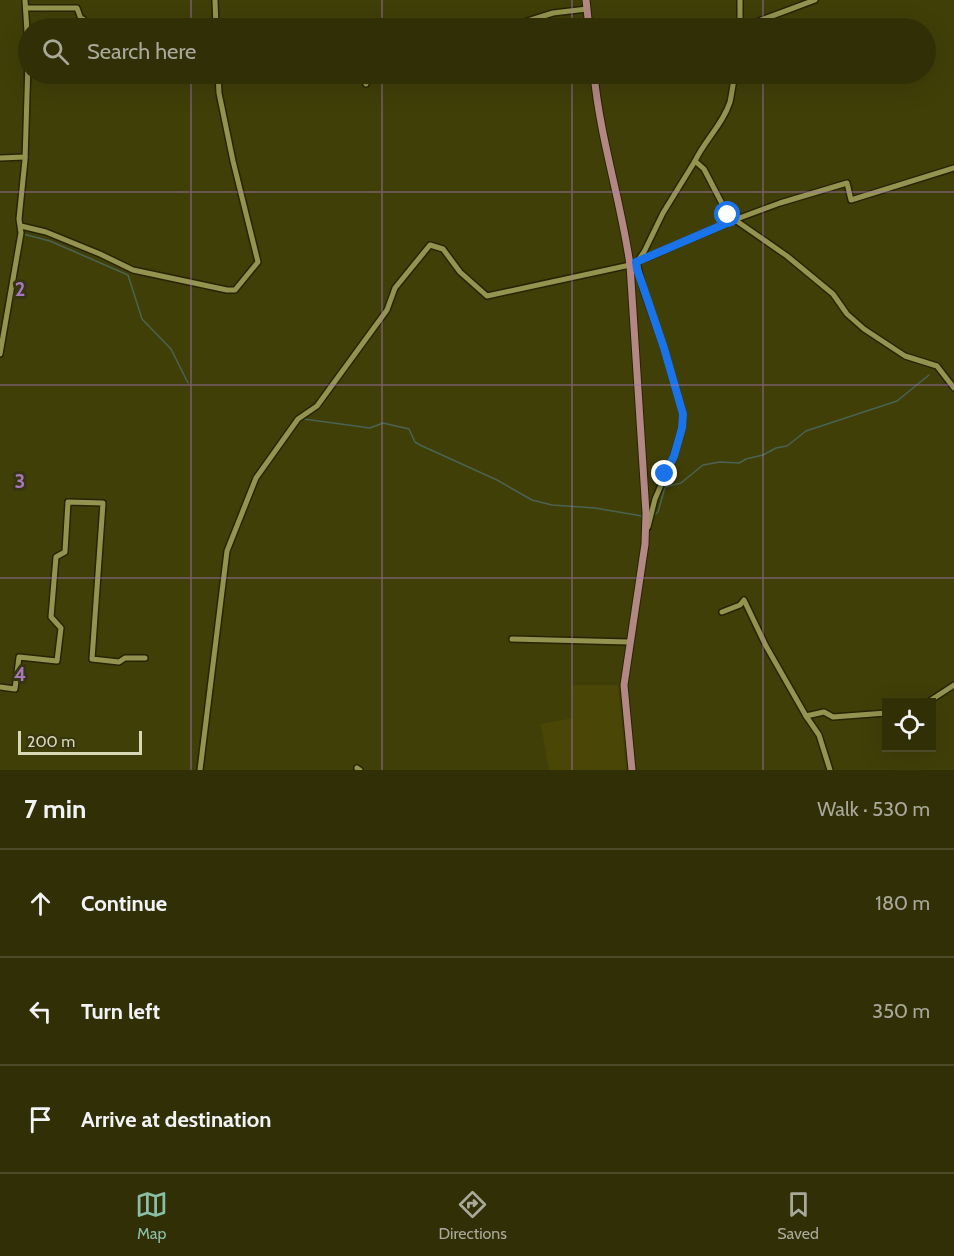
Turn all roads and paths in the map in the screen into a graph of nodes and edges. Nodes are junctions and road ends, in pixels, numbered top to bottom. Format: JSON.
{"nodes":[{"id":1,"x":25,"y":0,"type":"edge"},
{"id":2,"x":215,"y":0,"type":"edge"},
{"id":3,"x":586,"y":0,"type":"edge"},
{"id":4,"x":740,"y":0,"type":"edge"},
{"id":5,"x":815,"y":0,"type":"edge"},
{"id":6,"x":26,"y":8,"type":"junction"},
{"id":7,"x":587,"y":9,"type":"junction"},
{"id":8,"x":26,"y":18,"type":"edge"},
{"id":9,"x":81,"y":18,"type":"edge"},
{"id":10,"x":216,"y":18,"type":"edge"},
{"id":11,"x":537,"y":18,"type":"edge"},
{"id":12,"x":588,"y":18,"type":"edge"},
{"id":13,"x":740,"y":18,"type":"edge"},
{"id":14,"x":767,"y":18,"type":"edge"},
{"id":15,"x":27,"y":84,"type":"edge"},
{"id":16,"x":219,"y":84,"type":"edge"},
{"id":17,"x":595,"y":84,"type":"edge"},
{"id":18,"x":733,"y":84,"type":"edge"},
{"id":19,"x":25,"y":157,"type":"junction"},
{"id":20,"x":0,"y":158,"type":"edge"},
{"id":21,"x":695,"y":161,"type":"junction"},
{"id":22,"x":954,"y":168,"type":"edge"},
{"id":23,"x":734,"y":220,"type":"junction"},
{"id":24,"x":21,"y":226,"type":"junction"},
{"id":25,"x":633,"y":264,"type":"junction"},
{"id":26,"x":0,"y":354,"type":"edge"},
{"id":27,"x":954,"y":388,"type":"edge"},
{"id":28,"x":646,"y":532,"type":"junction"},
{"id":29,"x":722,"y":612,"type":"dead end"},
{"id":30,"x":512,"y":639,"type":"dead end"},
{"id":31,"x":629,"y":642,"type":"junction"},
{"id":32,"x":145,"y":658,"type":"dead end"},
{"id":33,"x":954,"y":685,"type":"edge"},
{"id":34,"x":0,"y":687,"type":"edge"},
{"id":35,"x":934,"y":698,"type":"edge"},
{"id":36,"x":882,"y":713,"type":"edge"},
{"id":37,"x":807,"y":716,"type":"junction"},
{"id":38,"x":200,"y":770,"type":"edge"},
{"id":39,"x":632,"y":770,"type":"edge"},
{"id":40,"x":830,"y":770,"type":"edge"}],
"edges":[{"from":1,"to":6,"type":"street"},
{"from":2,"to":10,"type":"street"},
{"from":3,"to":7,"type":"main road"},
{"from":4,"to":13,"type":"street"},
{"from":5,"to":14,"type":"street"},
{"from":6,"to":8,"type":"street"},
{"from":6,"to":9,"type":"street"},
{"from":7,"to":11,"type":"street"},
{"from":7,"to":12,"type":"main road"},
{"from":15,"to":19,"type":"street"},
{"from":16,"to":24,"type":"street"},
{"from":17,"to":25,"type":"main road"},
{"from":18,"to":21,"type":"street"},
{"from":19,"to":20,"type":"street"},
{"from":19,"to":24,"type":"street"},
{"from":21,"to":23,"type":"street"},
{"from":21,"to":25,"type":"street"},
{"from":22,"to":23,"type":"street"},
{"from":23,"to":25,"type":"street"},
{"from":23,"to":27,"type":"street"},
{"from":24,"to":26,"type":"street"},
{"from":25,"to":28,"type":"main road"},
{"from":25,"to":28,"type":"street"},
{"from":25,"to":38,"type":"street"},
{"from":28,"to":31,"type":"main road"},
{"from":29,"to":37,"type":"street"},
{"from":30,"to":31,"type":"street"},
{"from":31,"to":39,"type":"main road"},
{"from":32,"to":34,"type":"street"},
{"from":33,"to":35,"type":"street"},
{"from":36,"to":37,"type":"street"},
{"from":37,"to":40,"type":"street"}]}
